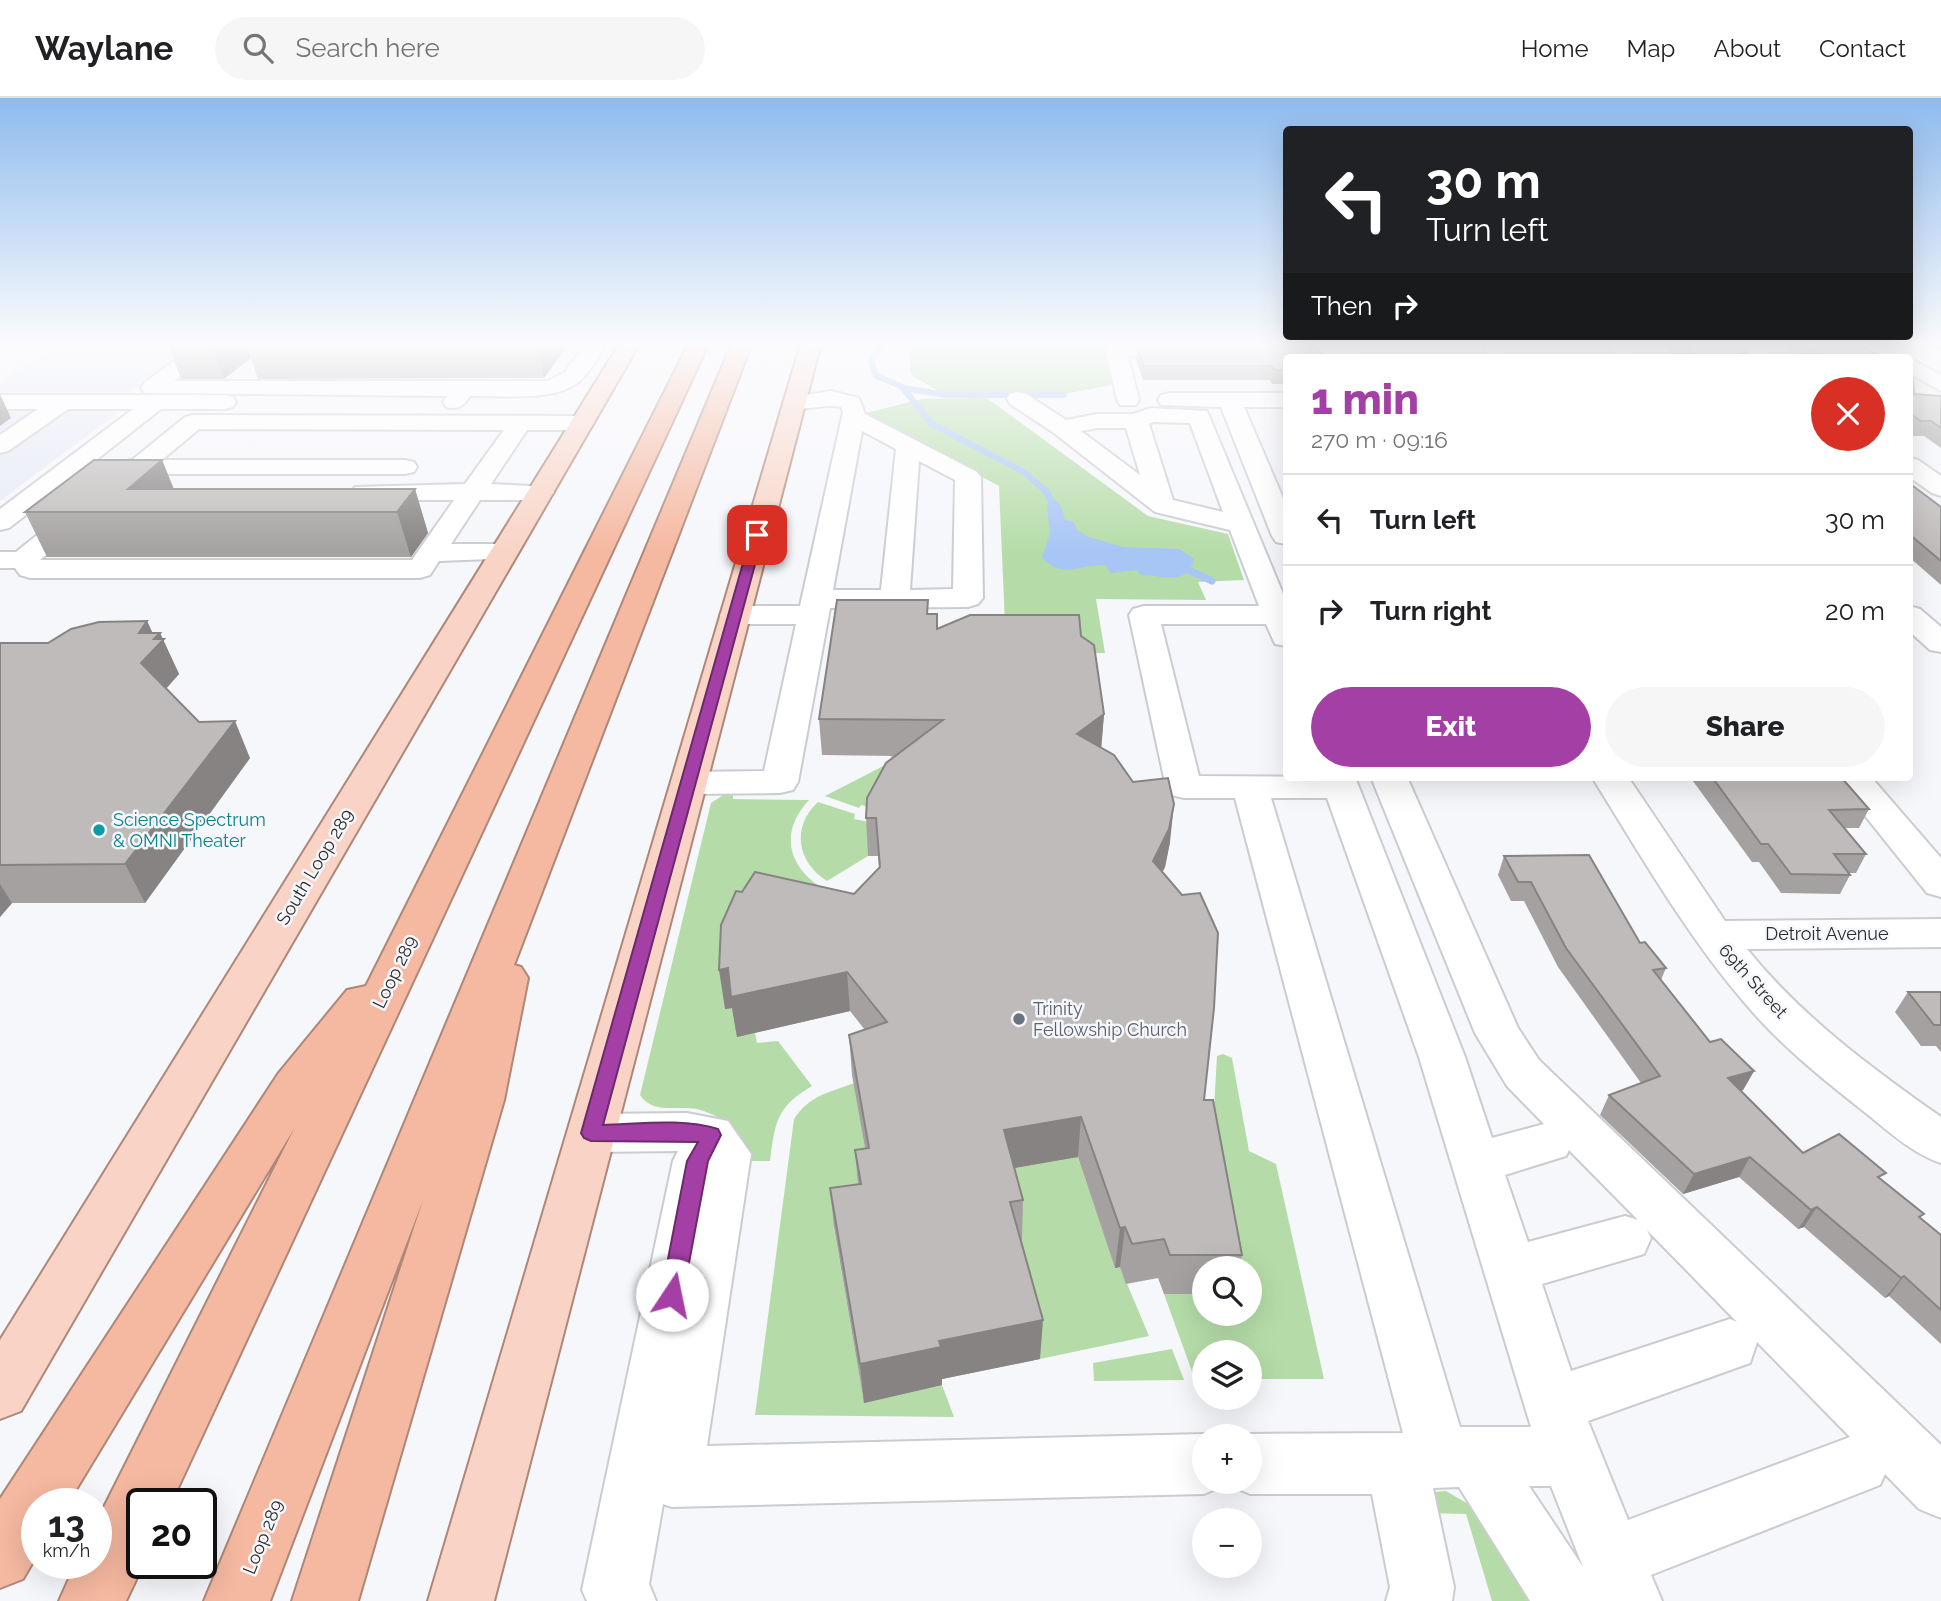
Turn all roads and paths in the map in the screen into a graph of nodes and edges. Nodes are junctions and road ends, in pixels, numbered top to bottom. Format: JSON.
{"nodes":[{"id":1,"x":48,"y":413,"type":"edge"},
{"id":2,"x":118,"y":413,"type":"edge"},
{"id":3,"x":132,"y":413,"type":"edge"},
{"id":4,"x":398,"y":413,"type":"edge"},
{"id":5,"x":588,"y":413,"type":"joint"},
{"id":6,"x":665,"y":413,"type":"edge"},
{"id":7,"x":714,"y":413,"type":"edge"},
{"id":8,"x":791,"y":413,"type":"edge"},
{"id":9,"x":852,"y":413,"type":"edge"},
{"id":10,"x":1039,"y":413,"type":"edge"},
{"id":11,"x":1125,"y":413,"type":"edge"},
{"id":12,"x":1133,"y":413,"type":"edge"},
{"id":13,"x":1142,"y":413,"type":"edge"},
{"id":14,"x":1163,"y":413,"type":"edge"},
{"id":15,"x":1198,"y":413,"type":"edge"},
{"id":16,"x":1235,"y":413,"type":"edge"},
{"id":17,"x":44,"y":416,"type":"junction"},
{"id":18,"x":853,"y":417,"type":"junction"},
{"id":19,"x":390,"y":422,"type":"junction"},
{"id":20,"x":520,"y":423,"type":"junction"},
{"id":21,"x":1062,"y":428,"type":"junction"},
{"id":22,"x":908,"y":445,"type":"junction"},
{"id":23,"x":0,"y":446,"type":"edge"},
{"id":24,"x":71,"y":467,"type":"junction"},
{"id":25,"x":139,"y":467,"type":"junction"},
{"id":26,"x":351,"y":467,"type":"junction"},
{"id":27,"x":434,"y":467,"type":"dead end"},
{"id":28,"x":1913,"y":468,"type":"edge"},
{"id":29,"x":526,"y":472,"type":"junction"},
{"id":30,"x":468,"y":480,"type":"junction"},
{"id":31,"x":1941,"y":488,"type":"edge"},
{"id":32,"x":40,"y":491,"type":"junction"},
{"id":33,"x":110,"y":491,"type":"junction"},
{"id":34,"x":212,"y":491,"type":"edge"},
{"id":35,"x":337,"y":492,"type":"edge"},
{"id":36,"x":1161,"y":504,"type":"junction"},
{"id":37,"x":0,"y":522,"type":"edge"},
{"id":38,"x":1242,"y":526,"type":"junction"},
{"id":39,"x":1283,"y":529,"type":"edge"},
{"id":40,"x":431,"y":552,"type":"junction"},
{"id":41,"x":504,"y":552,"type":"junction"},
{"id":42,"x":12,"y":560,"type":"edge"},
{"id":43,"x":895,"y":599,"type":"junction"},
{"id":44,"x":815,"y":607,"type":"junction"},
{"id":45,"x":735,"y":615,"type":"junction"},
{"id":46,"x":1913,"y":618,"type":"edge"},
{"id":47,"x":1282,"y":626,"type":"edge"},
{"id":48,"x":1941,"y":643,"type":"edge"},
{"id":49,"x":1391,"y":781,"type":"edge"},
{"id":50,"x":1613,"y":781,"type":"edge"},
{"id":51,"x":1855,"y":781,"type":"edge"},
{"id":52,"x":1339,"y":782,"type":"edge"},
{"id":53,"x":689,"y":783,"type":"junction"},
{"id":54,"x":1250,"y":787,"type":"junction"},
{"id":55,"x":530,"y":872,"type":"junction"},
{"id":56,"x":1941,"y":884,"type":"edge"},
{"id":57,"x":1941,"y":933,"type":"edge"},
{"id":58,"x":1713,"y":935,"type":"junction"},
{"id":59,"x":408,"y":945,"type":"junction"},
{"id":60,"x":591,"y":1133,"type":"junction"},
{"id":61,"x":711,"y":1135,"type":"junction"},
{"id":62,"x":1549,"y":1142,"type":"dead end"},
{"id":63,"x":1941,"y":1143,"type":"edge"},
{"id":64,"x":1476,"y":1163,"type":"junction"},
{"id":65,"x":1625,"y":1238,"type":"dead end"},
{"id":66,"x":1510,"y":1269,"type":"junction"},
{"id":67,"x":1730,"y":1345,"type":"dead end"},
{"id":68,"x":0,"y":1392,"type":"edge"},
{"id":69,"x":1562,"y":1430,"type":"junction"},
{"id":70,"x":1437,"y":1460,"type":"junction"},
{"id":71,"x":1192,"y":1464,"type":"edge"},
{"id":72,"x":1262,"y":1464,"type":"edge"},
{"id":73,"x":1858,"y":1464,"type":"dead end"},
{"id":74,"x":1941,"y":1487,"type":"edge"},
{"id":75,"x":0,"y":1556,"type":"edge"},
{"id":76,"x":1620,"y":1580,"type":"edge"},
{"id":77,"x":92,"y":1601,"type":"edge"},
{"id":78,"x":237,"y":1601,"type":"edge"},
{"id":79,"x":325,"y":1601,"type":"edge"},
{"id":80,"x":461,"y":1601,"type":"edge"},
{"id":81,"x":623,"y":1601,"type":"edge"},
{"id":82,"x":1419,"y":1601,"type":"edge"},
{"id":83,"x":1567,"y":1601,"type":"edge"}],
"edges":[{"from":1,"to":17,"type":"street"},
{"from":2,"to":17,"type":"street"},
{"from":3,"to":24,"type":"street"},
{"from":4,"to":19,"type":"street"},
{"from":5,"to":20,"type":"street"},
{"from":5,"to":29,"type":"main road","name":"South Loop 289"},
{"from":6,"to":59,"type":"highway","name":"Loop 289"},
{"from":7,"to":55,"type":"highway","name":"Loop 289"},
{"from":8,"to":45,"type":"main road"},
{"from":9,"to":18,"type":"street"},
{"from":10,"to":21,"type":"street"},
{"from":11,"to":21,"type":"street"},
{"from":12,"to":36,"type":"street"},
{"from":13,"to":14,"type":"street"},
{"from":15,"to":38,"type":"street"},
{"from":16,"to":39,"type":"street"},
{"from":17,"to":23,"type":"street"},
{"from":18,"to":22,"type":"street"},
{"from":18,"to":44,"type":"street"},
{"from":19,"to":20,"type":"street"},
{"from":19,"to":25,"type":"street"},
{"from":19,"to":26,"type":"street"},
{"from":20,"to":29,"type":"street"},
{"from":21,"to":36,"type":"street"},
{"from":22,"to":43,"type":"street"},
{"from":22,"to":43,"type":"street"},
{"from":24,"to":25,"type":"street"},
{"from":24,"to":32,"type":"street"},
{"from":25,"to":26,"type":"street"},
{"from":25,"to":33,"type":"street"},
{"from":26,"to":27,"type":"street"},
{"from":28,"to":31,"type":"street"},
{"from":29,"to":30,"type":"street"},
{"from":29,"to":30,"type":"street"},
{"from":29,"to":41,"type":"main road","name":"South Loop 289"},
{"from":30,"to":35,"type":"street"},
{"from":30,"to":40,"type":"street"},
{"from":32,"to":33,"type":"street"},
{"from":32,"to":37,"type":"street"},
{"from":33,"to":34,"type":"street"},
{"from":33,"to":42,"type":"street"},
{"from":36,"to":38,"type":"street"},
{"from":38,"to":47,"type":"street"},
{"from":40,"to":41,"type":"street"},
{"from":40,"to":42,"type":"street"},
{"from":41,"to":68,"type":"main road","name":"South Loop 289"},
{"from":43,"to":44,"type":"street"},
{"from":44,"to":45,"type":"street"},
{"from":44,"to":53,"type":"street"},
{"from":45,"to":53,"type":"main road"},
{"from":46,"to":48,"type":"street"},
{"from":47,"to":54,"type":"street"},
{"from":49,"to":74,"type":"street"},
{"from":50,"to":58,"type":"street","name":"69th Street"},
{"from":51,"to":56,"type":"street"},
{"from":52,"to":54,"type":"street"},
{"from":52,"to":64,"type":"street"},
{"from":53,"to":60,"type":"main road"},
{"from":54,"to":70,"type":"street"},
{"from":55,"to":78,"type":"highway","name":"Loop 289"},
{"from":55,"to":79,"type":"highway"},
{"from":57,"to":58,"type":"street","name":"Detroit Avenue"},
{"from":58,"to":63,"type":"street","name":"69th Street"},
{"from":59,"to":75,"type":"highway"},
{"from":59,"to":77,"type":"highway","name":"Loop 289"},
{"from":60,"to":61,"type":"street"},
{"from":60,"to":80,"type":"main road"},
{"from":61,"to":71,"type":"street"},
{"from":61,"to":81,"type":"street"},
{"from":62,"to":64,"type":"street"},
{"from":64,"to":66,"type":"street"},
{"from":65,"to":66,"type":"street"},
{"from":66,"to":69,"type":"street"},
{"from":67,"to":69,"type":"street"},
{"from":69,"to":70,"type":"street"},
{"from":69,"to":76,"type":"street"},
{"from":70,"to":72,"type":"street"},
{"from":70,"to":82,"type":"street"},
{"from":70,"to":83,"type":"street"},
{"from":73,"to":76,"type":"street"}]}
